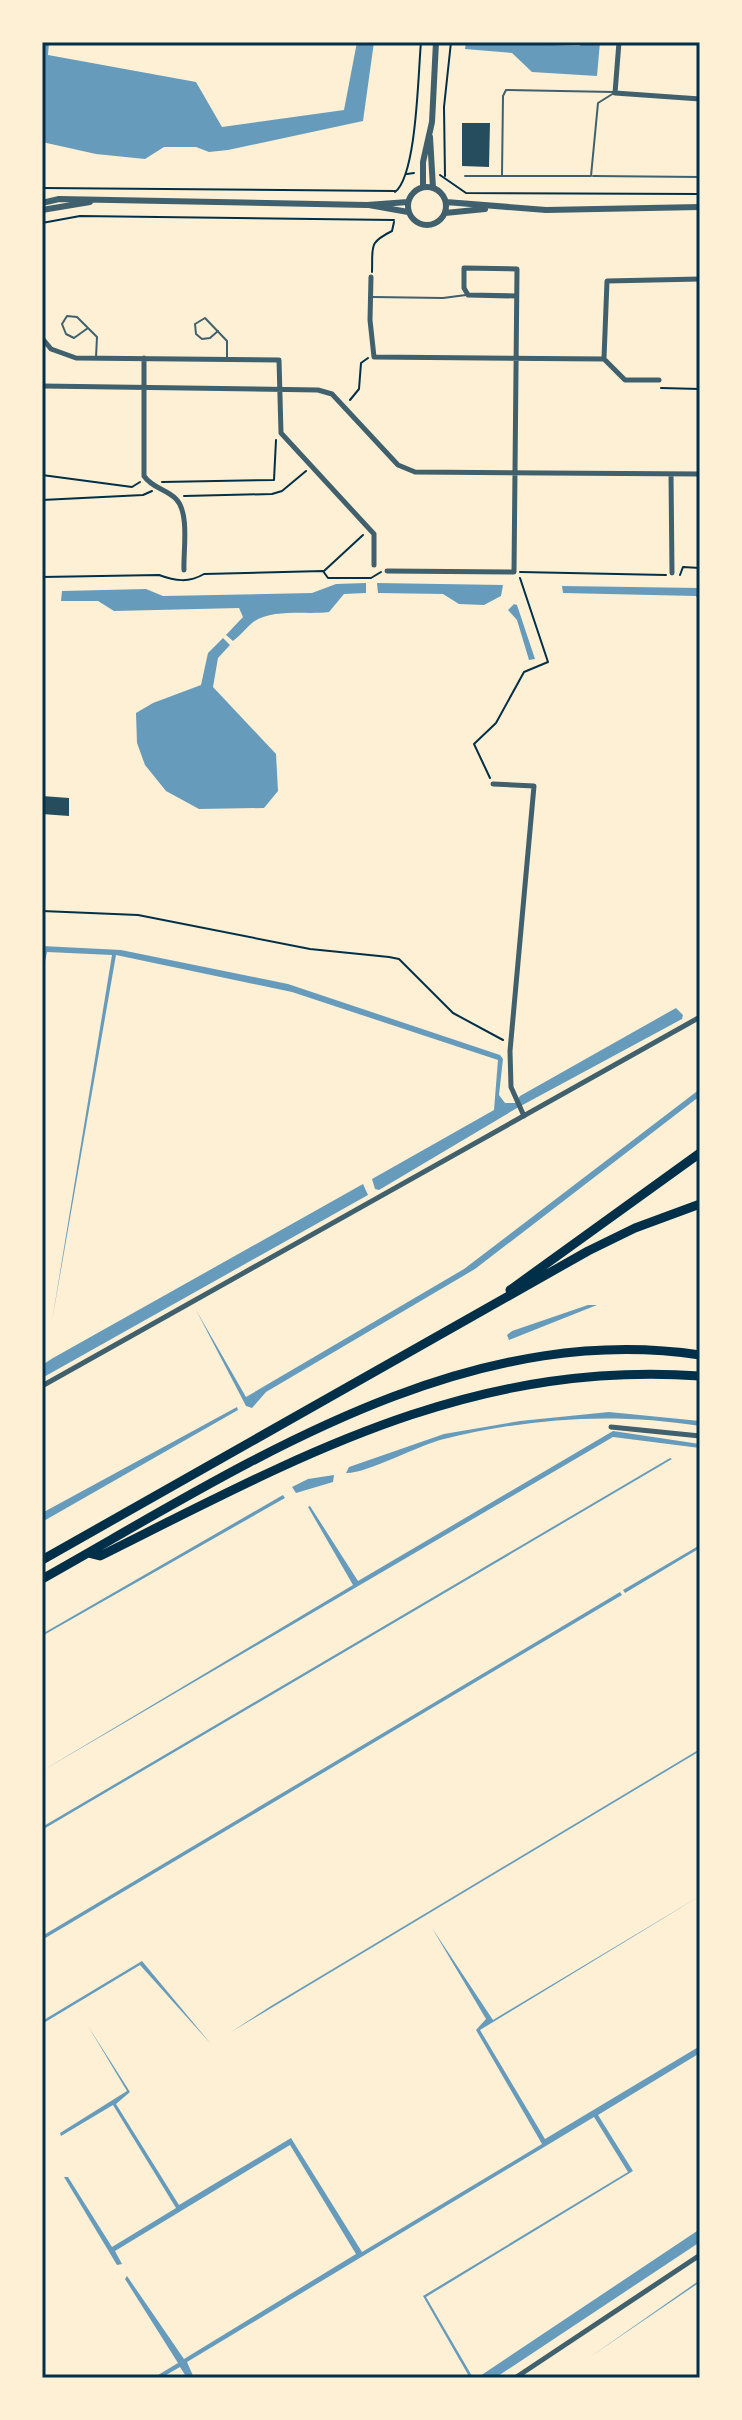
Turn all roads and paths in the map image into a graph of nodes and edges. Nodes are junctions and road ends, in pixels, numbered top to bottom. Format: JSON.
{"nodes":[{"id":1,"x":421,"y":42,"type":"edge"},
{"id":2,"x":436,"y":42,"type":"edge"},
{"id":3,"x":451,"y":42,"type":"edge"},
{"id":4,"x":619,"y":42,"type":"edge"},
{"id":5,"x":615,"y":93,"type":"junction"},
{"id":6,"x":700,"y":99,"type":"edge"},
{"id":7,"x":430,"y":137,"type":"junction"},
{"id":8,"x":465,"y":176,"type":"dead end"},
{"id":9,"x":502,"y":176,"type":"junction"},
{"id":10,"x":591,"y":176,"type":"junction"},
{"id":11,"x":700,"y":177,"type":"edge"},
{"id":12,"x":423,"y":187,"type":"junction"},
{"id":13,"x":42,"y":188,"type":"edge"},
{"id":14,"x":433,"y":188,"type":"junction"},
{"id":15,"x":700,"y":194,"type":"edge"},
{"id":16,"x":97,"y":201,"type":"junction"},
{"id":17,"x":408,"y":202,"type":"junction"},
{"id":18,"x":446,"y":202,"type":"junction"},
{"id":19,"x":42,"y":203,"type":"edge"},
{"id":20,"x":367,"y":205,"type":"junction"},
{"id":21,"x":700,"y":207,"type":"edge"},
{"id":22,"x":488,"y":208,"type":"junction"},
{"id":23,"x":42,"y":210,"type":"edge"},
{"id":24,"x":408,"y":212,"type":"junction"},
{"id":25,"x":445,"y":213,"type":"junction"},
{"id":26,"x":42,"y":223,"type":"edge"},
{"id":27,"x":371,"y":277,"type":"joint"},
{"id":28,"x":700,"y":279,"type":"edge"},
{"id":29,"x":466,"y":294,"type":"junction"},
{"id":30,"x":516,"y":296,"type":"junction"},
{"id":31,"x":370,"y":297,"type":"junction"},
{"id":32,"x":88,"y":328,"type":"junction"},
{"id":33,"x":218,"y":331,"type":"junction"},
{"id":34,"x":42,"y":338,"type":"edge"},
{"id":35,"x":373,"y":356,"type":"junction"},
{"id":36,"x":96,"y":358,"type":"junction"},
{"id":37,"x":144,"y":358,"type":"junction"},
{"id":38,"x":227,"y":359,"type":"junction"},
{"id":39,"x":516,"y":359,"type":"junction"},
{"id":40,"x":604,"y":359,"type":"junction"},
{"id":41,"x":659,"y":380,"type":"dead end"},
{"id":42,"x":42,"y":386,"type":"edge"},
{"id":43,"x":145,"y":386,"type":"junction"},
{"id":44,"x":661,"y":388,"type":"dead end"},
{"id":45,"x":280,"y":389,"type":"junction"},
{"id":46,"x":700,"y":389,"type":"edge"},
{"id":47,"x":344,"y":406,"type":"junction"},
{"id":48,"x":281,"y":433,"type":"junction"},
{"id":49,"x":313,"y":466,"type":"junction"},
{"id":50,"x":515,"y":473,"type":"junction"},
{"id":51,"x":671,"y":474,"type":"junction"},
{"id":52,"x":700,"y":474,"type":"edge"},
{"id":53,"x":42,"y":475,"type":"edge"},
{"id":54,"x":146,"y":480,"type":"junction"},
{"id":55,"x":274,"y":480,"type":"junction"},
{"id":56,"x":156,"y":488,"type":"junction"},
{"id":57,"x":282,"y":491,"type":"junction"},
{"id":58,"x":176,"y":499,"type":"junction"},
{"id":59,"x":42,"y":500,"type":"edge"},
{"id":60,"x":370,"y":529,"type":"junction"},
{"id":61,"x":374,"y":565,"type":"dead end"},
{"id":62,"x":700,"y":568,"type":"edge"},
{"id":63,"x":184,"y":570,"type":"dead end"},
{"id":64,"x":323,"y":571,"type":"junction"},
{"id":65,"x":387,"y":571,"type":"joint"},
{"id":66,"x":514,"y":572,"type":"junction"},
{"id":67,"x":672,"y":573,"type":"dead end"},
{"id":68,"x":42,"y":577,"type":"edge"},
{"id":69,"x":493,"y":784,"type":"joint"},
{"id":70,"x":42,"y":911,"type":"edge"},
{"id":71,"x":700,"y":1017,"type":"edge"},
{"id":72,"x":511,"y":1044,"type":"junction"},
{"id":73,"x":524,"y":1116,"type":"junction"},
{"id":74,"x":700,"y":1153,"type":"edge"},
{"id":75,"x":700,"y":1204,"type":"edge"},
{"id":76,"x":489,"y":1308,"type":"junction"},
{"id":77,"x":700,"y":1355,"type":"edge"},
{"id":78,"x":652,"y":1376,"type":"junction"},
{"id":79,"x":700,"y":1376,"type":"edge"},
{"id":80,"x":700,"y":1383,"type":"edge"},
{"id":81,"x":42,"y":1386,"type":"edge"},
{"id":82,"x":611,"y":1427,"type":"dead end"},
{"id":83,"x":700,"y":1436,"type":"edge"},
{"id":84,"x":88,"y":1553,"type":"junction"},
{"id":85,"x":42,"y":1560,"type":"edge"},
{"id":86,"x":42,"y":1579,"type":"edge"},
{"id":87,"x":700,"y":2255,"type":"edge"},
{"id":88,"x":515,"y":2378,"type":"edge"}],
"edges":[{"from":1,"to":13,"type":"path"},
{"from":2,"to":7,"type":"street"},
{"from":3,"to":15,"type":"path"},
{"from":4,"to":5,"type":"street"},
{"from":5,"to":6,"type":"street"},
{"from":5,"to":9,"type":"lane"},
{"from":5,"to":10,"type":"lane"},
{"from":7,"to":12,"type":"street"},
{"from":7,"to":14,"type":"street"},
{"from":8,"to":9,"type":"lane"},
{"from":9,"to":10,"type":"lane"},
{"from":10,"to":11,"type":"lane"},
{"from":12,"to":14,"type":"street"},
{"from":12,"to":17,"type":"street"},
{"from":14,"to":18,"type":"street"},
{"from":16,"to":19,"type":"street"},
{"from":16,"to":20,"type":"street"},
{"from":16,"to":23,"type":"street"},
{"from":17,"to":20,"type":"street"},
{"from":17,"to":24,"type":"street"},
{"from":18,"to":22,"type":"street"},
{"from":18,"to":25,"type":"street"},
{"from":20,"to":24,"type":"street"},
{"from":21,"to":22,"type":"street"},
{"from":22,"to":25,"type":"street"},
{"from":24,"to":25,"type":"street"},
{"from":26,"to":27,"type":"path"},
{"from":27,"to":31,"type":"street"},
{"from":28,"to":40,"type":"street"},
{"from":29,"to":30,"type":"street"},
{"from":29,"to":30,"type":"street"},
{"from":29,"to":31,"type":"lane"},
{"from":30,"to":39,"type":"street"},
{"from":31,"to":35,"type":"street"},
{"from":32,"to":32,"type":"lane"},
{"from":32,"to":36,"type":"lane"},
{"from":33,"to":33,"type":"lane"},
{"from":33,"to":38,"type":"lane"},
{"from":34,"to":36,"type":"street"},
{"from":35,"to":39,"type":"street"},
{"from":35,"to":47,"type":"path"},
{"from":36,"to":37,"type":"street"},
{"from":37,"to":38,"type":"street"},
{"from":37,"to":43,"type":"street"},
{"from":38,"to":45,"type":"street"},
{"from":39,"to":40,"type":"street"},
{"from":39,"to":50,"type":"street"},
{"from":40,"to":41,"type":"street"},
{"from":42,"to":43,"type":"street"},
{"from":43,"to":45,"type":"street"},
{"from":43,"to":54,"type":"street"},
{"from":44,"to":46,"type":"path"},
{"from":45,"to":47,"type":"street"},
{"from":45,"to":48,"type":"street"},
{"from":47,"to":50,"type":"street"},
{"from":48,"to":49,"type":"street"},
{"from":48,"to":55,"type":"path"},
{"from":49,"to":57,"type":"path"},
{"from":49,"to":60,"type":"street"},
{"from":50,"to":51,"type":"street"},
{"from":50,"to":66,"type":"street"},
{"from":51,"to":52,"type":"street"},
{"from":51,"to":67,"type":"street"},
{"from":53,"to":54,"type":"path"},
{"from":54,"to":55,"type":"path"},
{"from":54,"to":56,"type":"street"},
{"from":55,"to":57,"type":"path"},
{"from":56,"to":58,"type":"street"},
{"from":56,"to":59,"type":"path"},
{"from":57,"to":58,"type":"path"},
{"from":58,"to":63,"type":"street"},
{"from":60,"to":61,"type":"street"},
{"from":60,"to":64,"type":"path"},
{"from":62,"to":66,"type":"path"},
{"from":64,"to":65,"type":"path"},
{"from":64,"to":68,"type":"path"},
{"from":65,"to":66,"type":"street"},
{"from":66,"to":69,"type":"path"},
{"from":69,"to":72,"type":"street"},
{"from":70,"to":72,"type":"path"},
{"from":71,"to":73,"type":"street"},
{"from":72,"to":73,"type":"street"},
{"from":73,"to":81,"type":"street"},
{"from":74,"to":76,"type":"highway"},
{"from":75,"to":76,"type":"highway"},
{"from":76,"to":85,"type":"highway"},
{"from":77,"to":84,"type":"highway"},
{"from":78,"to":79,"type":"highway"},
{"from":78,"to":80,"type":"highway"},
{"from":78,"to":84,"type":"highway"},
{"from":82,"to":83,"type":"street"},
{"from":84,"to":86,"type":"highway"},
{"from":87,"to":88,"type":"street"}]}
